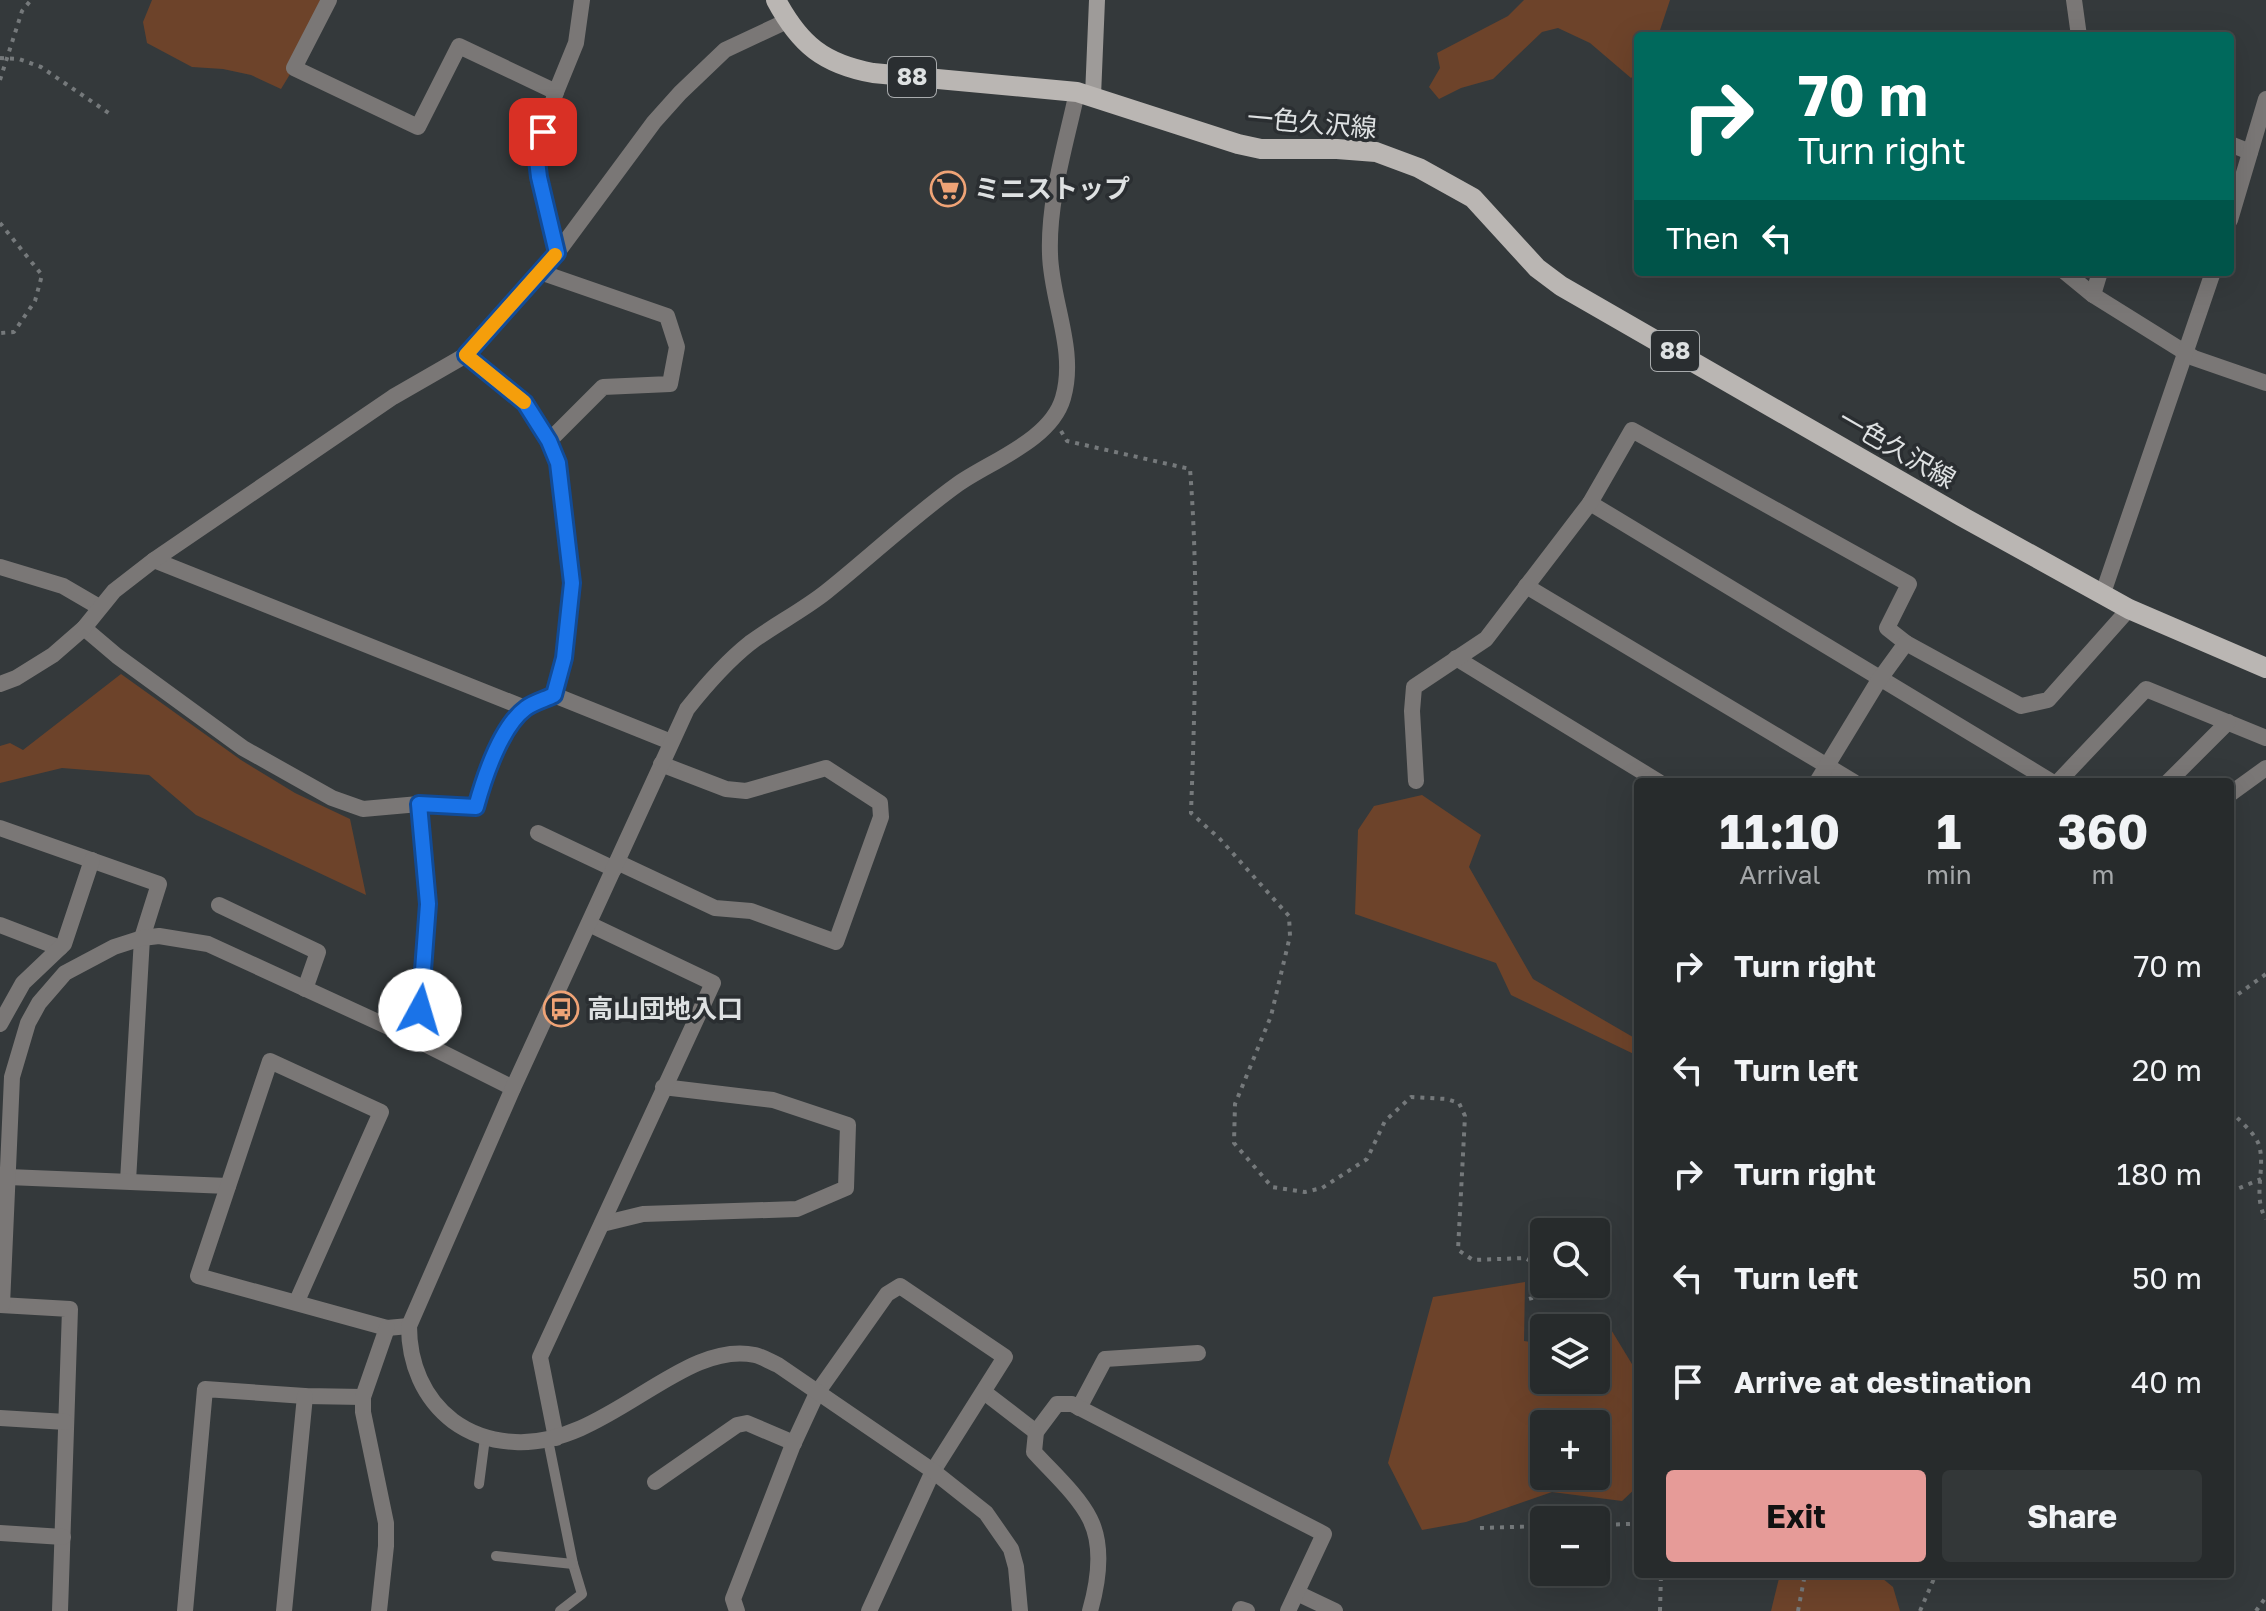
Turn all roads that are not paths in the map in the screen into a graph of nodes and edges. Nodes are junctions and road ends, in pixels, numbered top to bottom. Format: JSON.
{"nodes":[{"id":1,"x":329,"y":0,"type":"edge"},
{"id":2,"x":582,"y":0,"type":"edge"},
{"id":3,"x":776,"y":0,"type":"edge"},
{"id":4,"x":1097,"y":0,"type":"edge"},
{"id":5,"x":2074,"y":0,"type":"edge"},
{"id":6,"x":787,"y":21,"type":"junction"},
{"id":7,"x":2078,"y":32,"type":"edge"},
{"id":8,"x":556,"y":92,"type":"junction"},
{"id":9,"x":1085,"y":94,"type":"junction"},
{"id":10,"x":2266,"y":99,"type":"edge"},
{"id":11,"x":2234,"y":146,"type":"edge"},
{"id":12,"x":2250,"y":152,"type":"junction"},
{"id":13,"x":2235,"y":185,"type":"edge"},
{"id":14,"x":557,"y":253,"type":"junction"},
{"id":15,"x":540,"y":272,"type":"junction"},
{"id":16,"x":2070,"y":276,"type":"edge"},
{"id":17,"x":2099,"y":276,"type":"edge"},
{"id":18,"x":2212,"y":276,"type":"edge"},
{"id":19,"x":2093,"y":295,"type":"junction"},
{"id":20,"x":2187,"y":354,"type":"junction"},
{"id":21,"x":466,"y":355,"type":"junction"},
{"id":22,"x":2266,"y":383,"type":"edge"},
{"id":23,"x":549,"y":441,"type":"junction"},
{"id":24,"x":1590,"y":503,"type":"junction"},
{"id":25,"x":154,"y":560,"type":"junction"},
{"id":26,"x":0,"y":567,"type":"edge"},
{"id":27,"x":1526,"y":586,"type":"junction"},
{"id":28,"x":2103,"y":593,"type":"junction"},
{"id":29,"x":99,"y":607,"type":"junction"},
{"id":30,"x":2129,"y":609,"type":"junction"},
{"id":31,"x":84,"y":628,"type":"junction"},
{"id":32,"x":1906,"y":643,"type":"junction"},
{"id":33,"x":1456,"y":658,"type":"junction"},
{"id":34,"x":2266,"y":668,"type":"edge"},
{"id":35,"x":1879,"y":680,"type":"junction"},
{"id":36,"x":0,"y":684,"type":"edge"},
{"id":37,"x":554,"y":695,"type":"junction"},
{"id":38,"x":525,"y":708,"type":"junction"},
{"id":39,"x":2228,"y":722,"type":"junction"},
{"id":40,"x":2266,"y":738,"type":"edge"},
{"id":41,"x":671,"y":742,"type":"junction"},
{"id":42,"x":661,"y":764,"type":"junction"},
{"id":43,"x":1826,"y":765,"type":"junction"},
{"id":44,"x":2266,"y":768,"type":"edge"},
{"id":45,"x":1652,"y":778,"type":"edge"},
{"id":46,"x":1819,"y":778,"type":"edge"},
{"id":47,"x":1847,"y":778,"type":"edge"},
{"id":48,"x":2045,"y":778,"type":"edge"},
{"id":49,"x":2062,"y":778,"type":"edge"},
{"id":50,"x":2172,"y":778,"type":"edge"},
{"id":51,"x":1416,"y":781,"type":"dead end"},
{"id":52,"x":2234,"y":791,"type":"edge"},
{"id":53,"x":419,"y":804,"type":"junction"},
{"id":54,"x":0,"y":828,"type":"edge"},
{"id":55,"x":538,"y":833,"type":"dead end"},
{"id":56,"x":92,"y":860,"type":"junction"},
{"id":57,"x":615,"y":866,"type":"junction"},
{"id":58,"x":219,"y":905,"type":"dead end"},
{"id":59,"x":589,"y":924,"type":"junction"},
{"id":60,"x":0,"y":925,"type":"edge"},
{"id":61,"x":142,"y":938,"type":"junction"},
{"id":62,"x":60,"y":948,"type":"junction"},
{"id":63,"x":305,"y":989,"type":"junction"},
{"id":64,"x":1,"y":1018,"type":"edge"},
{"id":65,"x":417,"y":1040,"type":"junction"},
{"id":66,"x":663,"y":1087,"type":"junction"},
{"id":67,"x":513,"y":1088,"type":"junction"},
{"id":68,"x":8,"y":1177,"type":"junction"},
{"id":69,"x":128,"y":1181,"type":"junction"},
{"id":70,"x":228,"y":1186,"type":"junction"},
{"id":71,"x":602,"y":1224,"type":"junction"},
{"id":72,"x":297,"y":1301,"type":"junction"},
{"id":73,"x":1,"y":1305,"type":"edge"},
{"id":74,"x":409,"y":1326,"type":"junction"},
{"id":75,"x":387,"y":1328,"type":"junction"},
{"id":76,"x":1198,"y":1353,"type":"dead end"},
{"id":77,"x":984,"y":1392,"type":"junction"},
{"id":78,"x":817,"y":1393,"type":"junction"},
{"id":79,"x":305,"y":1396,"type":"junction"},
{"id":80,"x":363,"y":1397,"type":"junction"},
{"id":81,"x":1079,"y":1408,"type":"junction"},
{"id":82,"x":0,"y":1418,"type":"edge"},
{"id":83,"x":66,"y":1422,"type":"junction"},
{"id":84,"x":1036,"y":1432,"type":"junction"},
{"id":85,"x":485,"y":1438,"type":"junction"},
{"id":86,"x":552,"y":1439,"type":"junction"},
{"id":87,"x":794,"y":1443,"type":"junction"},
{"id":88,"x":933,"y":1471,"type":"junction"},
{"id":89,"x":655,"y":1482,"type":"dead end"},
{"id":90,"x":479,"y":1484,"type":"dead end"},
{"id":91,"x":0,"y":1533,"type":"edge"},
{"id":92,"x":63,"y":1537,"type":"junction"},
{"id":93,"x":496,"y":1556,"type":"dead end"},
{"id":94,"x":573,"y":1564,"type":"junction"},
{"id":95,"x":1297,"y":1593,"type":"junction"},
{"id":96,"x":60,"y":1611,"type":"edge"},
{"id":97,"x":185,"y":1611,"type":"edge"},
{"id":98,"x":284,"y":1611,"type":"edge"},
{"id":99,"x":379,"y":1611,"type":"edge"},
{"id":100,"x":560,"y":1611,"type":"edge"},
{"id":101,"x":737,"y":1611,"type":"edge"},
{"id":102,"x":869,"y":1611,"type":"edge"},
{"id":103,"x":1020,"y":1611,"type":"edge"},
{"id":104,"x":1090,"y":1611,"type":"edge"},
{"id":105,"x":1240,"y":1611,"type":"edge"},
{"id":106,"x":1247,"y":1611,"type":"edge"},
{"id":107,"x":1288,"y":1611,"type":"edge"},
{"id":108,"x":1335,"y":1611,"type":"edge"}],
"edges":[{"from":1,"to":8,"type":"street"},
{"from":2,"to":8,"type":"street"},
{"from":3,"to":6,"type":"main road","name":"一色久沢線","number":"88"},
{"from":4,"to":9,"type":"street"},
{"from":5,"to":7,"type":"street"},
{"from":6,"to":9,"type":"main road","name":"一色久沢線","number":"88"},
{"from":6,"to":14,"type":"street"},
{"from":8,"to":14,"type":"street"},
{"from":9,"to":28,"type":"main road","name":"一色久沢線","number":"88"},
{"from":9,"to":41,"type":"street"},
{"from":10,"to":12,"type":"street"},
{"from":11,"to":12,"type":"street"},
{"from":12,"to":13,"type":"street"},
{"from":14,"to":15,"type":"street"},
{"from":15,"to":21,"type":"street"},
{"from":15,"to":23,"type":"street"},
{"from":16,"to":19,"type":"street"},
{"from":17,"to":19,"type":"street"},
{"from":18,"to":20,"type":"street"},
{"from":19,"to":20,"type":"street"},
{"from":20,"to":22,"type":"street"},
{"from":20,"to":28,"type":"street"},
{"from":21,"to":23,"type":"street"},
{"from":21,"to":25,"type":"street"},
{"from":23,"to":37,"type":"street"},
{"from":24,"to":27,"type":"street"},
{"from":24,"to":32,"type":"street"},
{"from":24,"to":35,"type":"street"},
{"from":25,"to":29,"type":"street"},
{"from":25,"to":38,"type":"street"},
{"from":26,"to":29,"type":"street"},
{"from":27,"to":33,"type":"street"},
{"from":27,"to":43,"type":"street"},
{"from":28,"to":30,"type":"main road","name":"一色久沢線","number":"88"},
{"from":29,"to":31,"type":"street"},
{"from":30,"to":32,"type":"street"},
{"from":30,"to":34,"type":"main road","name":"一色久沢線","number":"88"},
{"from":31,"to":36,"type":"street"},
{"from":31,"to":53,"type":"street"},
{"from":32,"to":35,"type":"street"},
{"from":33,"to":45,"type":"street"},
{"from":33,"to":51,"type":"street"},
{"from":35,"to":43,"type":"street"},
{"from":35,"to":48,"type":"street"},
{"from":37,"to":38,"type":"street"},
{"from":37,"to":41,"type":"street"},
{"from":38,"to":53,"type":"street"},
{"from":39,"to":40,"type":"street"},
{"from":39,"to":49,"type":"street"},
{"from":39,"to":50,"type":"street"},
{"from":41,"to":42,"type":"street"},
{"from":42,"to":57,"type":"street"},
{"from":42,"to":57,"type":"street"},
{"from":43,"to":46,"type":"street"},
{"from":43,"to":47,"type":"street"},
{"from":44,"to":52,"type":"street"},
{"from":53,"to":65,"type":"street"},
{"from":54,"to":56,"type":"street"},
{"from":55,"to":57,"type":"street"},
{"from":56,"to":61,"type":"street"},
{"from":56,"to":62,"type":"street"},
{"from":57,"to":59,"type":"street"},
{"from":58,"to":63,"type":"street"},
{"from":59,"to":66,"type":"street"},
{"from":59,"to":67,"type":"street"},
{"from":60,"to":62,"type":"street"},
{"from":61,"to":63,"type":"street"},
{"from":61,"to":68,"type":"street"},
{"from":61,"to":69,"type":"street"},
{"from":62,"to":64,"type":"street"},
{"from":63,"to":65,"type":"street"},
{"from":65,"to":67,"type":"street"},
{"from":66,"to":71,"type":"street"},
{"from":66,"to":71,"type":"street"},
{"from":67,"to":74,"type":"street"},
{"from":68,"to":69,"type":"street"},
{"from":68,"to":73,"type":"street"},
{"from":69,"to":70,"type":"street"},
{"from":70,"to":72,"type":"street"},
{"from":70,"to":72,"type":"street"},
{"from":71,"to":86,"type":"street"},
{"from":72,"to":75,"type":"street"},
{"from":73,"to":83,"type":"street"},
{"from":74,"to":75,"type":"street"},
{"from":74,"to":85,"type":"street"},
{"from":75,"to":80,"type":"street"},
{"from":76,"to":81,"type":"street"},
{"from":77,"to":78,"type":"street"},
{"from":77,"to":84,"type":"street"},
{"from":77,"to":88,"type":"street"},
{"from":78,"to":86,"type":"street"},
{"from":78,"to":87,"type":"street"},
{"from":78,"to":88,"type":"street"},
{"from":79,"to":80,"type":"street"},
{"from":79,"to":97,"type":"street"},
{"from":79,"to":98,"type":"street"},
{"from":80,"to":99,"type":"street"},
{"from":81,"to":84,"type":"street"},
{"from":81,"to":95,"type":"street"},
{"from":82,"to":83,"type":"street"},
{"from":83,"to":92,"type":"street"},
{"from":84,"to":104,"type":"street"},
{"from":85,"to":86,"type":"street"},
{"from":85,"to":90,"type":"lane"},
{"from":86,"to":94,"type":"lane"},
{"from":87,"to":89,"type":"street"},
{"from":87,"to":101,"type":"street"},
{"from":88,"to":102,"type":"street"},
{"from":88,"to":103,"type":"street"},
{"from":91,"to":92,"type":"street"},
{"from":92,"to":96,"type":"street"},
{"from":93,"to":94,"type":"lane"},
{"from":94,"to":100,"type":"lane"},
{"from":95,"to":107,"type":"street"},
{"from":95,"to":108,"type":"street"},
{"from":105,"to":106,"type":"street"}]}
